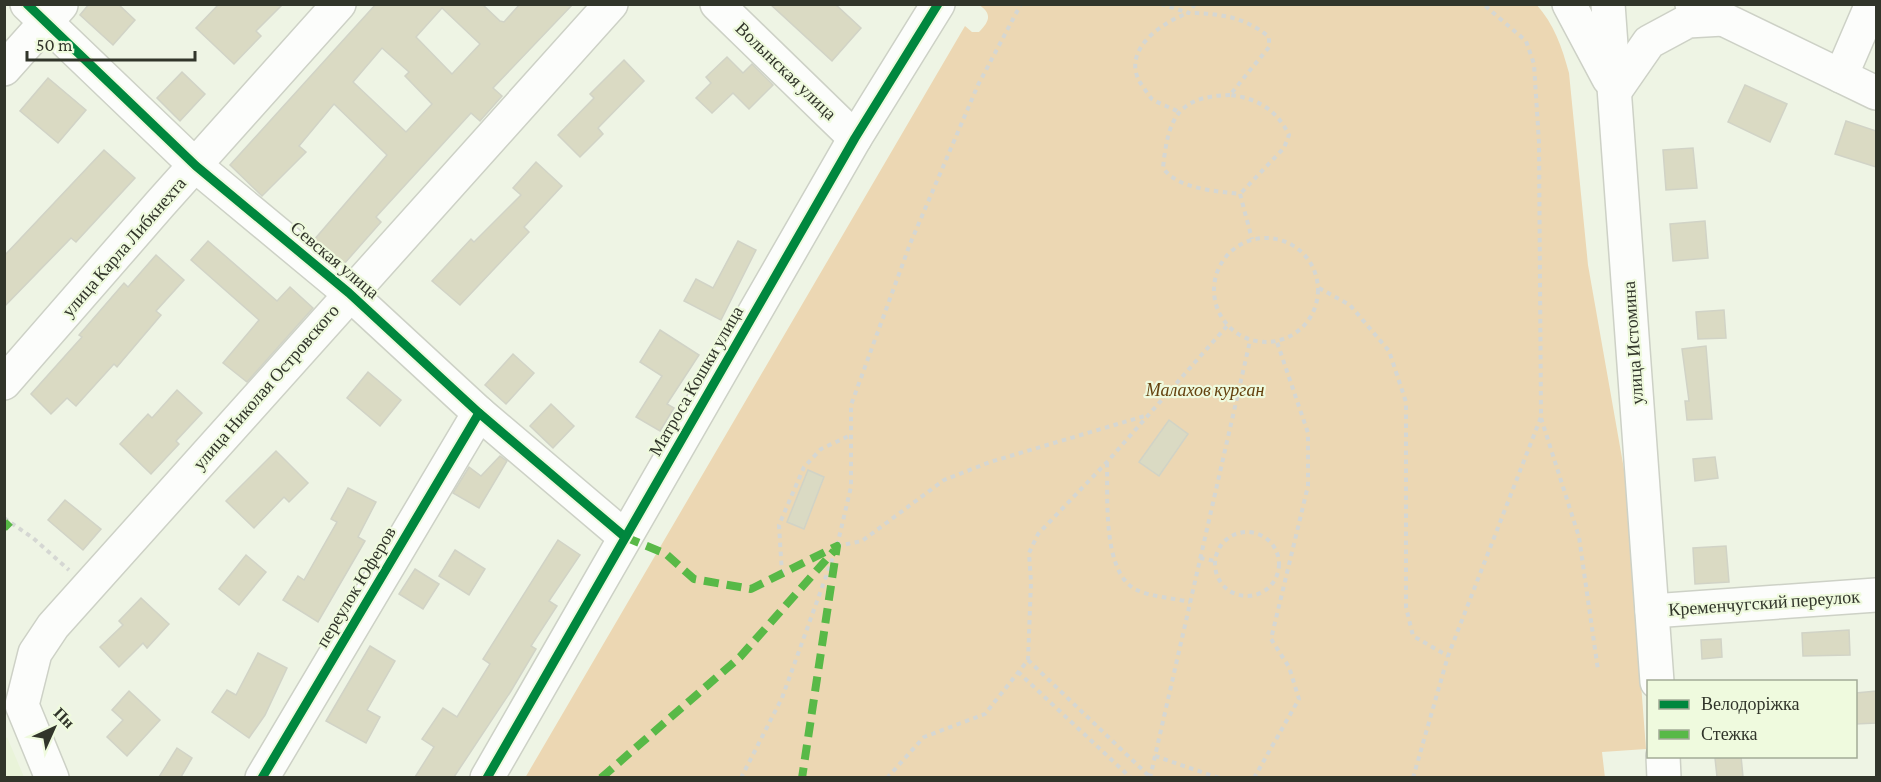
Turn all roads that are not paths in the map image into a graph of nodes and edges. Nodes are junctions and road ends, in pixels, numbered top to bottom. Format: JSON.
{"nodes":[{"id":1,"x":339,"y":4,"type":"edge"},
{"id":2,"x":610,"y":4,"type":"edge"},
{"id":3,"x":717,"y":4,"type":"edge"},
{"id":4,"x":938,"y":4,"type":"edge"},
{"id":5,"x":1569,"y":4,"type":"edge"},
{"id":6,"x":1608,"y":4,"type":"edge"},
{"id":7,"x":1692,"y":4,"type":"edge"},
{"id":8,"x":1872,"y":4,"type":"edge"},
{"id":9,"x":45,"y":10,"type":"edge"},
{"id":10,"x":1723,"y":20,"type":"junction"},
{"id":11,"x":4,"y":69,"type":"edge"},
{"id":12,"x":1841,"y":76,"type":"junction"},
{"id":13,"x":1616,"y":91,"type":"junction"},
{"id":14,"x":1876,"y":93,"type":"edge"},
{"id":15,"x":855,"y":138,"type":"junction"},
{"id":16,"x":196,"y":166,"type":"junction"},
{"id":17,"x":349,"y":293,"type":"junction"},
{"id":18,"x":4,"y":383,"type":"edge"},
{"id":19,"x":478,"y":413,"type":"junction"},
{"id":20,"x":625,"y":537,"type":"junction"},
{"id":21,"x":1876,"y":595,"type":"edge"},
{"id":22,"x":1652,"y":611,"type":"junction"},
{"id":23,"x":1657,"y":680,"type":"edge"},
{"id":24,"x":13,"y":706,"type":"edge"},
{"id":25,"x":1663,"y":758,"type":"edge"},
{"id":26,"x":52,"y":777,"type":"edge"},
{"id":27,"x":262,"y":777,"type":"edge"},
{"id":28,"x":487,"y":777,"type":"edge"},
{"id":29,"x":1664,"y":777,"type":"edge"}],
"edges":[{"from":1,"to":16,"type":"street","name":"улица Карла Либкнехта"},
{"from":2,"to":17,"type":"street","name":"улица Николая Островского"},
{"from":3,"to":15,"type":"street","name":"Волынская улица"},
{"from":4,"to":15,"type":"street","name":"Матроса Кошки улица"},
{"from":5,"to":13,"type":"street"},
{"from":6,"to":13,"type":"street","name":"улица Истомина"},
{"from":7,"to":10,"type":"street"},
{"from":8,"to":12,"type":"street"},
{"from":9,"to":11,"type":"street"},
{"from":9,"to":16,"type":"street","name":"Севская улица"},
{"from":10,"to":12,"type":"street"},
{"from":10,"to":13,"type":"street"},
{"from":12,"to":14,"type":"street"},
{"from":13,"to":22,"type":"street","name":"улица Истомина"},
{"from":15,"to":20,"type":"street","name":"Матроса Кошки улица"},
{"from":16,"to":17,"type":"street","name":"Севская улица"},
{"from":16,"to":18,"type":"street","name":"улица Карла Либкнехта"},
{"from":17,"to":19,"type":"street","name":"Севская улица"},
{"from":17,"to":24,"type":"street","name":"улица Николая Островского"},
{"from":19,"to":20,"type":"street","name":"Севская улица"},
{"from":19,"to":27,"type":"street","name":"переулок Юферов"},
{"from":20,"to":28,"type":"street","name":"Матроса Кошки улица"},
{"from":21,"to":22,"type":"street","name":"Кременчугский переулок"},
{"from":22,"to":23,"type":"street","name":"улица Истомина"},
{"from":24,"to":26,"type":"street"},
{"from":25,"to":29,"type":"street"}]}
